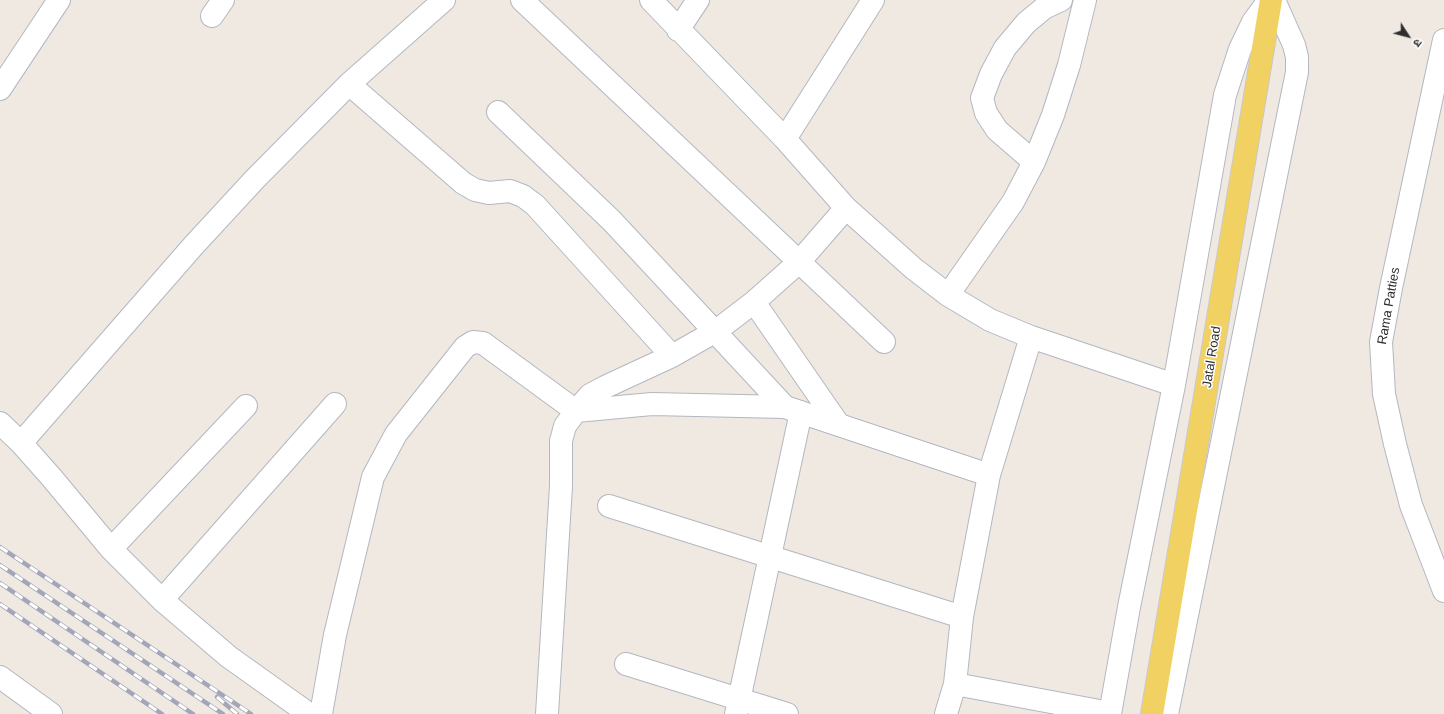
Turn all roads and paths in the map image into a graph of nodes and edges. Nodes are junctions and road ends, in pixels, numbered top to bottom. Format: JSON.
{"nodes":[{"id":1,"x":59,"y":0,"type":"edge"},
{"id":2,"x":444,"y":0,"type":"edge"},
{"id":3,"x":651,"y":0,"type":"edge"},
{"id":4,"x":698,"y":0,"type":"edge"},
{"id":5,"x":874,"y":0,"type":"edge"},
{"id":6,"x":1061,"y":0,"type":"edge"},
{"id":7,"x":1085,"y":0,"type":"edge"},
{"id":8,"x":1271,"y":0,"type":"edge"},
{"id":9,"x":535,"y":4,"type":"edge"},
{"id":10,"x":678,"y":30,"type":"junction"},
{"id":11,"x":1444,"y":40,"type":"edge"},
{"id":12,"x":349,"y":84,"type":"junction"},
{"id":13,"x":0,"y":89,"type":"edge"},
{"id":14,"x":498,"y":112,"type":"dead end"},
{"id":15,"x":785,"y":139,"type":"junction"},
{"id":16,"x":1034,"y":162,"type":"junction"},
{"id":17,"x":846,"y":208,"type":"junction"},
{"id":18,"x":799,"y":262,"type":"junction"},
{"id":19,"x":948,"y":295,"type":"junction"},
{"id":20,"x":754,"y":302,"type":"junction"},
{"id":21,"x":716,"y":331,"type":"junction"},
{"id":22,"x":1031,"y":337,"type":"junction"},
{"id":23,"x":884,"y":342,"type":"dead end"},
{"id":24,"x":672,"y":356,"type":"junction"},
{"id":25,"x":1174,"y":385,"type":"junction"},
{"id":26,"x":336,"y":404,"type":"dead end"},
{"id":27,"x":246,"y":406,"type":"dead end"},
{"id":28,"x":793,"y":410,"type":"junction"},
{"id":29,"x":576,"y":411,"type":"junction"},
{"id":30,"x":0,"y":423,"type":"edge"},
{"id":31,"x":839,"y":425,"type":"junction"},
{"id":32,"x":21,"y":443,"type":"junction"},
{"id":33,"x":989,"y":475,"type":"junction"},
{"id":34,"x":609,"y":506,"type":"dead end"},
{"id":35,"x":111,"y":549,"type":"junction"},
{"id":36,"x":769,"y":556,"type":"junction"},
{"id":37,"x":1444,"y":591,"type":"edge"},
{"id":38,"x":162,"y":600,"type":"junction"},
{"id":39,"x":962,"y":617,"type":"junction"},
{"id":40,"x":626,"y":664,"type":"dead end"},
{"id":41,"x":0,"y":677,"type":"edge"},
{"id":42,"x":955,"y":684,"type":"junction"},
{"id":43,"x":737,"y":706,"type":"edge"},
{"id":44,"x":1110,"y":713,"type":"edge"},
{"id":45,"x":51,"y":714,"type":"edge"},
{"id":46,"x":309,"y":714,"type":"edge"},
{"id":47,"x":321,"y":714,"type":"edge"},
{"id":48,"x":547,"y":714,"type":"edge"},
{"id":49,"x":787,"y":714,"type":"edge"},
{"id":50,"x":946,"y":714,"type":"edge"},
{"id":51,"x":1152,"y":714,"type":"edge"},
{"id":52,"x":1167,"y":714,"type":"edge"}],
"edges":[{"from":1,"to":13,"type":"street"},
{"from":2,"to":12,"type":"street"},
{"from":3,"to":10,"type":"street"},
{"from":4,"to":10,"type":"street"},
{"from":5,"to":15,"type":"street"},
{"from":6,"to":16,"type":"street"},
{"from":7,"to":16,"type":"street"},
{"from":8,"to":25,"type":"street"},
{"from":8,"to":51,"type":"main road","name":"Jatal Road"},
{"from":8,"to":52,"type":"street"},
{"from":9,"to":18,"type":"street"},
{"from":10,"to":15,"type":"street"},
{"from":11,"to":37,"type":"street","name":"Rama Patties"},
{"from":12,"to":24,"type":"street"},
{"from":12,"to":32,"type":"street"},
{"from":14,"to":21,"type":"street"},
{"from":15,"to":17,"type":"street"},
{"from":16,"to":19,"type":"street"},
{"from":17,"to":18,"type":"street"},
{"from":17,"to":19,"type":"street"},
{"from":18,"to":20,"type":"street"},
{"from":18,"to":23,"type":"street"},
{"from":19,"to":22,"type":"street"},
{"from":20,"to":21,"type":"street"},
{"from":20,"to":31,"type":"street"},
{"from":21,"to":24,"type":"street"},
{"from":21,"to":28,"type":"street"},
{"from":22,"to":25,"type":"street"},
{"from":22,"to":33,"type":"street"},
{"from":24,"to":29,"type":"street"},
{"from":25,"to":44,"type":"street"},
{"from":26,"to":38,"type":"street"},
{"from":27,"to":35,"type":"street"},
{"from":28,"to":29,"type":"street"},
{"from":28,"to":31,"type":"street"},
{"from":28,"to":36,"type":"street"},
{"from":29,"to":47,"type":"street"},
{"from":29,"to":48,"type":"street"},
{"from":30,"to":32,"type":"street"},
{"from":31,"to":33,"type":"street"},
{"from":32,"to":35,"type":"street"},
{"from":33,"to":39,"type":"street"},
{"from":34,"to":36,"type":"street"},
{"from":35,"to":38,"type":"street"},
{"from":36,"to":39,"type":"street"},
{"from":36,"to":43,"type":"street"},
{"from":38,"to":46,"type":"street"},
{"from":39,"to":42,"type":"street"},
{"from":40,"to":43,"type":"street"},
{"from":41,"to":45,"type":"street"},
{"from":42,"to":44,"type":"street"},
{"from":42,"to":50,"type":"street"},
{"from":43,"to":49,"type":"street"}]}
